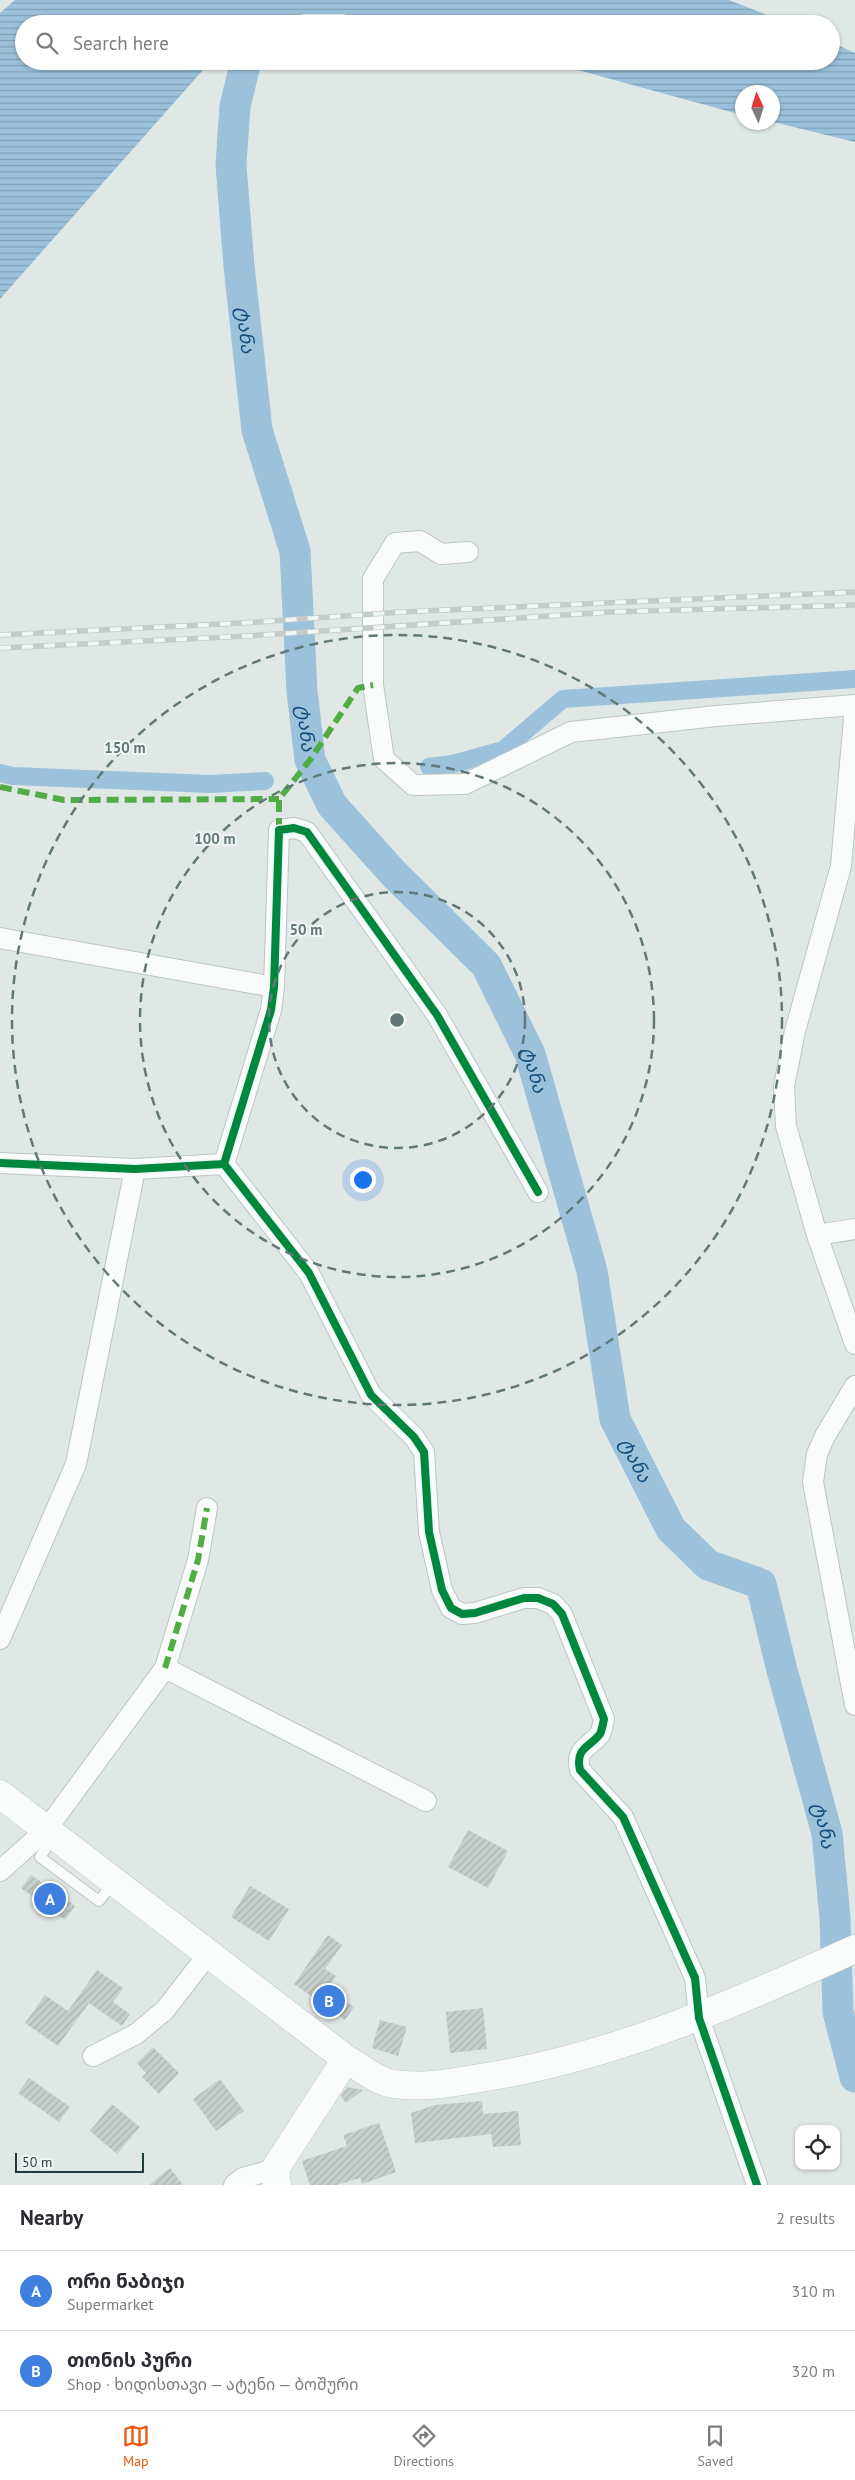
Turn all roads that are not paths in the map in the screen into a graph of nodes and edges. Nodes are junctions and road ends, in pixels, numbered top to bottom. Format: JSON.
{"nodes":[{"id":1,"x":468,"y":552,"type":"dead end"},
{"id":2,"x":855,"y":706,"type":"edge"},
{"id":3,"x":0,"y":938,"type":"edge"},
{"id":4,"x":274,"y":986,"type":"junction"},
{"id":5,"x":0,"y":1164,"type":"edge"},
{"id":6,"x":224,"y":1164,"type":"junction"},
{"id":7,"x":135,"y":1169,"type":"junction"},
{"id":8,"x":538,"y":1192,"type":"dead end"},
{"id":9,"x":855,"y":1229,"type":"edge"},
{"id":10,"x":817,"y":1234,"type":"junction"},
{"id":11,"x":855,"y":1344,"type":"edge"},
{"id":12,"x":855,"y":1386,"type":"edge"},
{"id":13,"x":207,"y":1508,"type":"dead end"},
{"id":14,"x":0,"y":1639,"type":"edge"},
{"id":15,"x":165,"y":1668,"type":"junction"},
{"id":16,"x":855,"y":1705,"type":"edge"},
{"id":17,"x":0,"y":1794,"type":"edge"},
{"id":18,"x":426,"y":1801,"type":"dead end"},
{"id":19,"x":50,"y":1833,"type":"junction"},
{"id":20,"x":0,"y":1871,"type":"edge"},
{"id":21,"x":855,"y":1949,"type":"edge"},
{"id":22,"x":209,"y":1953,"type":"junction"},
{"id":23,"x":699,"y":2018,"type":"junction"},
{"id":24,"x":93,"y":2056,"type":"dead end"},
{"id":25,"x":346,"y":2059,"type":"junction"},
{"id":26,"x":276,"y":2177,"type":"edge"},
{"id":27,"x":234,"y":2185,"type":"edge"},
{"id":28,"x":757,"y":2185,"type":"edge"}],
"edges":[{"from":1,"to":2,"type":"street"},
{"from":2,"to":10,"type":"street"},
{"from":3,"to":4,"type":"street"},
{"from":4,"to":6,"type":"street"},
{"from":4,"to":8,"type":"street"},
{"from":5,"to":7,"type":"street"},
{"from":6,"to":7,"type":"street"},
{"from":6,"to":23,"type":"street"},
{"from":7,"to":14,"type":"street"},
{"from":9,"to":10,"type":"street"},
{"from":10,"to":11,"type":"street"},
{"from":12,"to":16,"type":"street"},
{"from":13,"to":15,"type":"street"},
{"from":15,"to":18,"type":"street"},
{"from":15,"to":19,"type":"street"},
{"from":17,"to":19,"type":"main road"},
{"from":19,"to":20,"type":"street"},
{"from":19,"to":22,"type":"main road"},
{"from":21,"to":23,"type":"main road"},
{"from":22,"to":24,"type":"street"},
{"from":22,"to":25,"type":"main road"},
{"from":23,"to":25,"type":"main road"},
{"from":23,"to":28,"type":"street"},
{"from":25,"to":26,"type":"main road"},
{"from":26,"to":27,"type":"street"}]}
